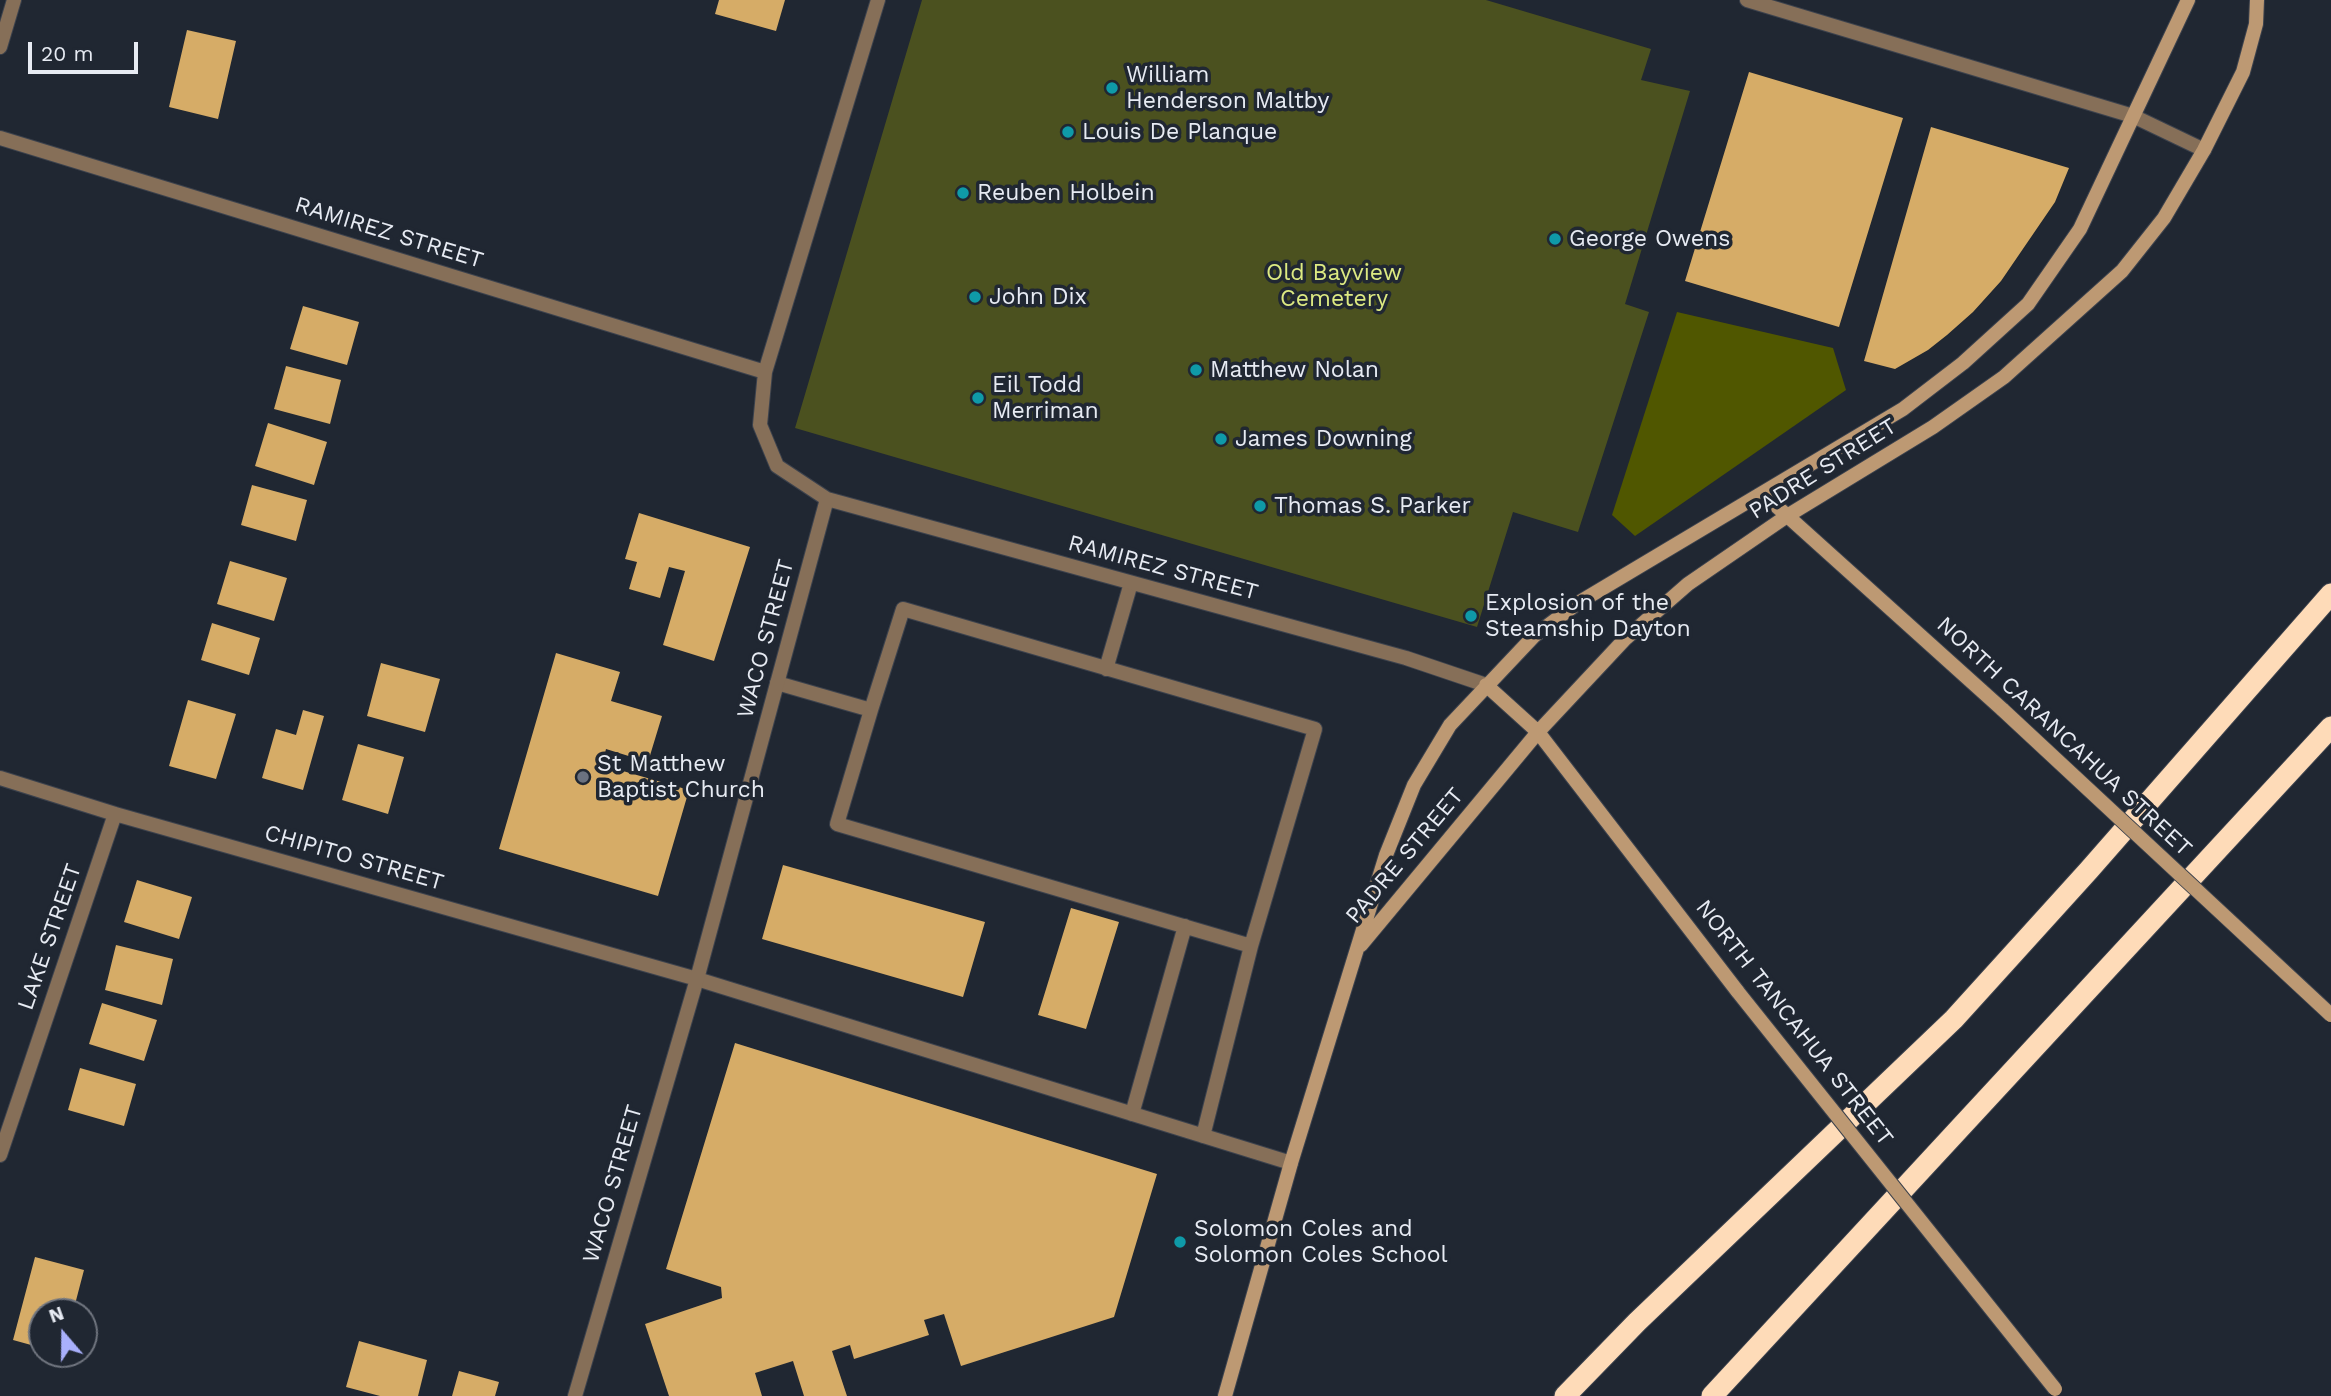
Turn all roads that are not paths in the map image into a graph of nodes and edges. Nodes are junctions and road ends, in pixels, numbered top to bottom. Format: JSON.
{"nodes":[{"id":1,"x":14,"y":0,"type":"edge"},
{"id":2,"x":878,"y":0,"type":"edge"},
{"id":3,"x":1747,"y":0,"type":"edge"},
{"id":4,"x":2188,"y":0,"type":"edge"},
{"id":5,"x":2257,"y":0,"type":"edge"},
{"id":6,"x":0,"y":47,"type":"edge"},
{"id":7,"x":2133,"y":116,"type":"junction"},
{"id":8,"x":0,"y":138,"type":"edge"},
{"id":9,"x":2204,"y":150,"type":"junction"},
{"id":10,"x":765,"y":372,"type":"junction"},
{"id":11,"x":1763,"y":494,"type":"junction"},
{"id":12,"x":827,"y":499,"type":"junction"},
{"id":13,"x":1787,"y":516,"type":"junction"},
{"id":14,"x":1132,"y":583,"type":"junction"},
{"id":15,"x":2331,"y":594,"type":"edge"},
{"id":16,"x":1106,"y":669,"type":"junction"},
{"id":17,"x":777,"y":683,"type":"junction"},
{"id":18,"x":1486,"y":685,"type":"junction"},
{"id":19,"x":871,"y":710,"type":"junction"},
{"id":20,"x":2331,"y":727,"type":"edge"},
{"id":21,"x":1538,"y":732,"type":"junction"},
{"id":22,"x":0,"y":778,"type":"edge"},
{"id":23,"x":116,"y":814,"type":"junction"},
{"id":24,"x":1185,"y":926,"type":"junction"},
{"id":25,"x":1251,"y":946,"type":"junction"},
{"id":26,"x":1358,"y":948,"type":"junction"},
{"id":27,"x":696,"y":979,"type":"junction"},
{"id":28,"x":2331,"y":1015,"type":"edge"},
{"id":29,"x":1132,"y":1114,"type":"junction"},
{"id":30,"x":1203,"y":1136,"type":"junction"},
{"id":31,"x":0,"y":1155,"type":"edge"},
{"id":32,"x":1291,"y":1163,"type":"junction"},
{"id":33,"x":2057,"y":1393,"type":"edge"},
{"id":34,"x":575,"y":1396,"type":"edge"},
{"id":35,"x":1225,"y":1396,"type":"edge"},
{"id":36,"x":1565,"y":1396,"type":"edge"},
{"id":37,"x":1712,"y":1396,"type":"edge"}],
"edges":[{"from":1,"to":6,"type":"street"},
{"from":2,"to":10,"type":"street"},
{"from":3,"to":7,"type":"street"},
{"from":4,"to":7,"type":"main road","name":"PADRE STREET"},
{"from":5,"to":9,"type":"main road","name":"PADRE STREET"},
{"from":7,"to":9,"type":"street"},
{"from":7,"to":11,"type":"main road","name":"PADRE STREET"},
{"from":8,"to":10,"type":"street","name":"RAMIREZ STREET"},
{"from":9,"to":13,"type":"main road","name":"PADRE STREET"},
{"from":10,"to":12,"type":"street"},
{"from":11,"to":13,"type":"main road","name":"NORTH CARANCAHUA STREET"},
{"from":11,"to":18,"type":"main road","name":"PADRE STREET"},
{"from":12,"to":14,"type":"street","name":"RAMIREZ STREET"},
{"from":12,"to":17,"type":"street","name":"WACO STREET"},
{"from":13,"to":21,"type":"main road","name":"PADRE STREET"},
{"from":13,"to":28,"type":"main road","name":"NORTH CARANCAHUA STREET","bridge":true},
{"from":14,"to":16,"type":"street"},
{"from":14,"to":18,"type":"street","name":"RAMIREZ STREET"},
{"from":15,"to":36,"type":"highway"},
{"from":16,"to":19,"type":"street"},
{"from":16,"to":25,"type":"street"},
{"from":17,"to":19,"type":"street"},
{"from":17,"to":27,"type":"street","name":"WACO STREET"},
{"from":18,"to":21,"type":"main road","name":"NORTH TANCAHUA STREET"},
{"from":18,"to":26,"type":"main road","name":"PADRE STREET"},
{"from":19,"to":24,"type":"street"},
{"from":20,"to":37,"type":"highway"},
{"from":21,"to":26,"type":"main road","name":"PADRE STREET"},
{"from":21,"to":33,"type":"main road","name":"NORTH TANCAHUA STREET","bridge":true},
{"from":22,"to":23,"type":"street","name":"CHIPITO STREET"},
{"from":23,"to":27,"type":"street","name":"CHIPITO STREET"},
{"from":23,"to":31,"type":"street","name":"LAKE STREET"},
{"from":24,"to":25,"type":"street"},
{"from":24,"to":29,"type":"street"},
{"from":25,"to":30,"type":"street"},
{"from":26,"to":32,"type":"main road","name":"PADRE STREET"},
{"from":27,"to":29,"type":"street","name":"CHIPITO STREET"},
{"from":27,"to":34,"type":"street","name":"WACO STREET"},
{"from":29,"to":30,"type":"street","name":"CHIPITO STREET"},
{"from":30,"to":32,"type":"street","name":"CHIPITO STREET"},
{"from":32,"to":35,"type":"main road","name":"PADRE STREET"}]}
